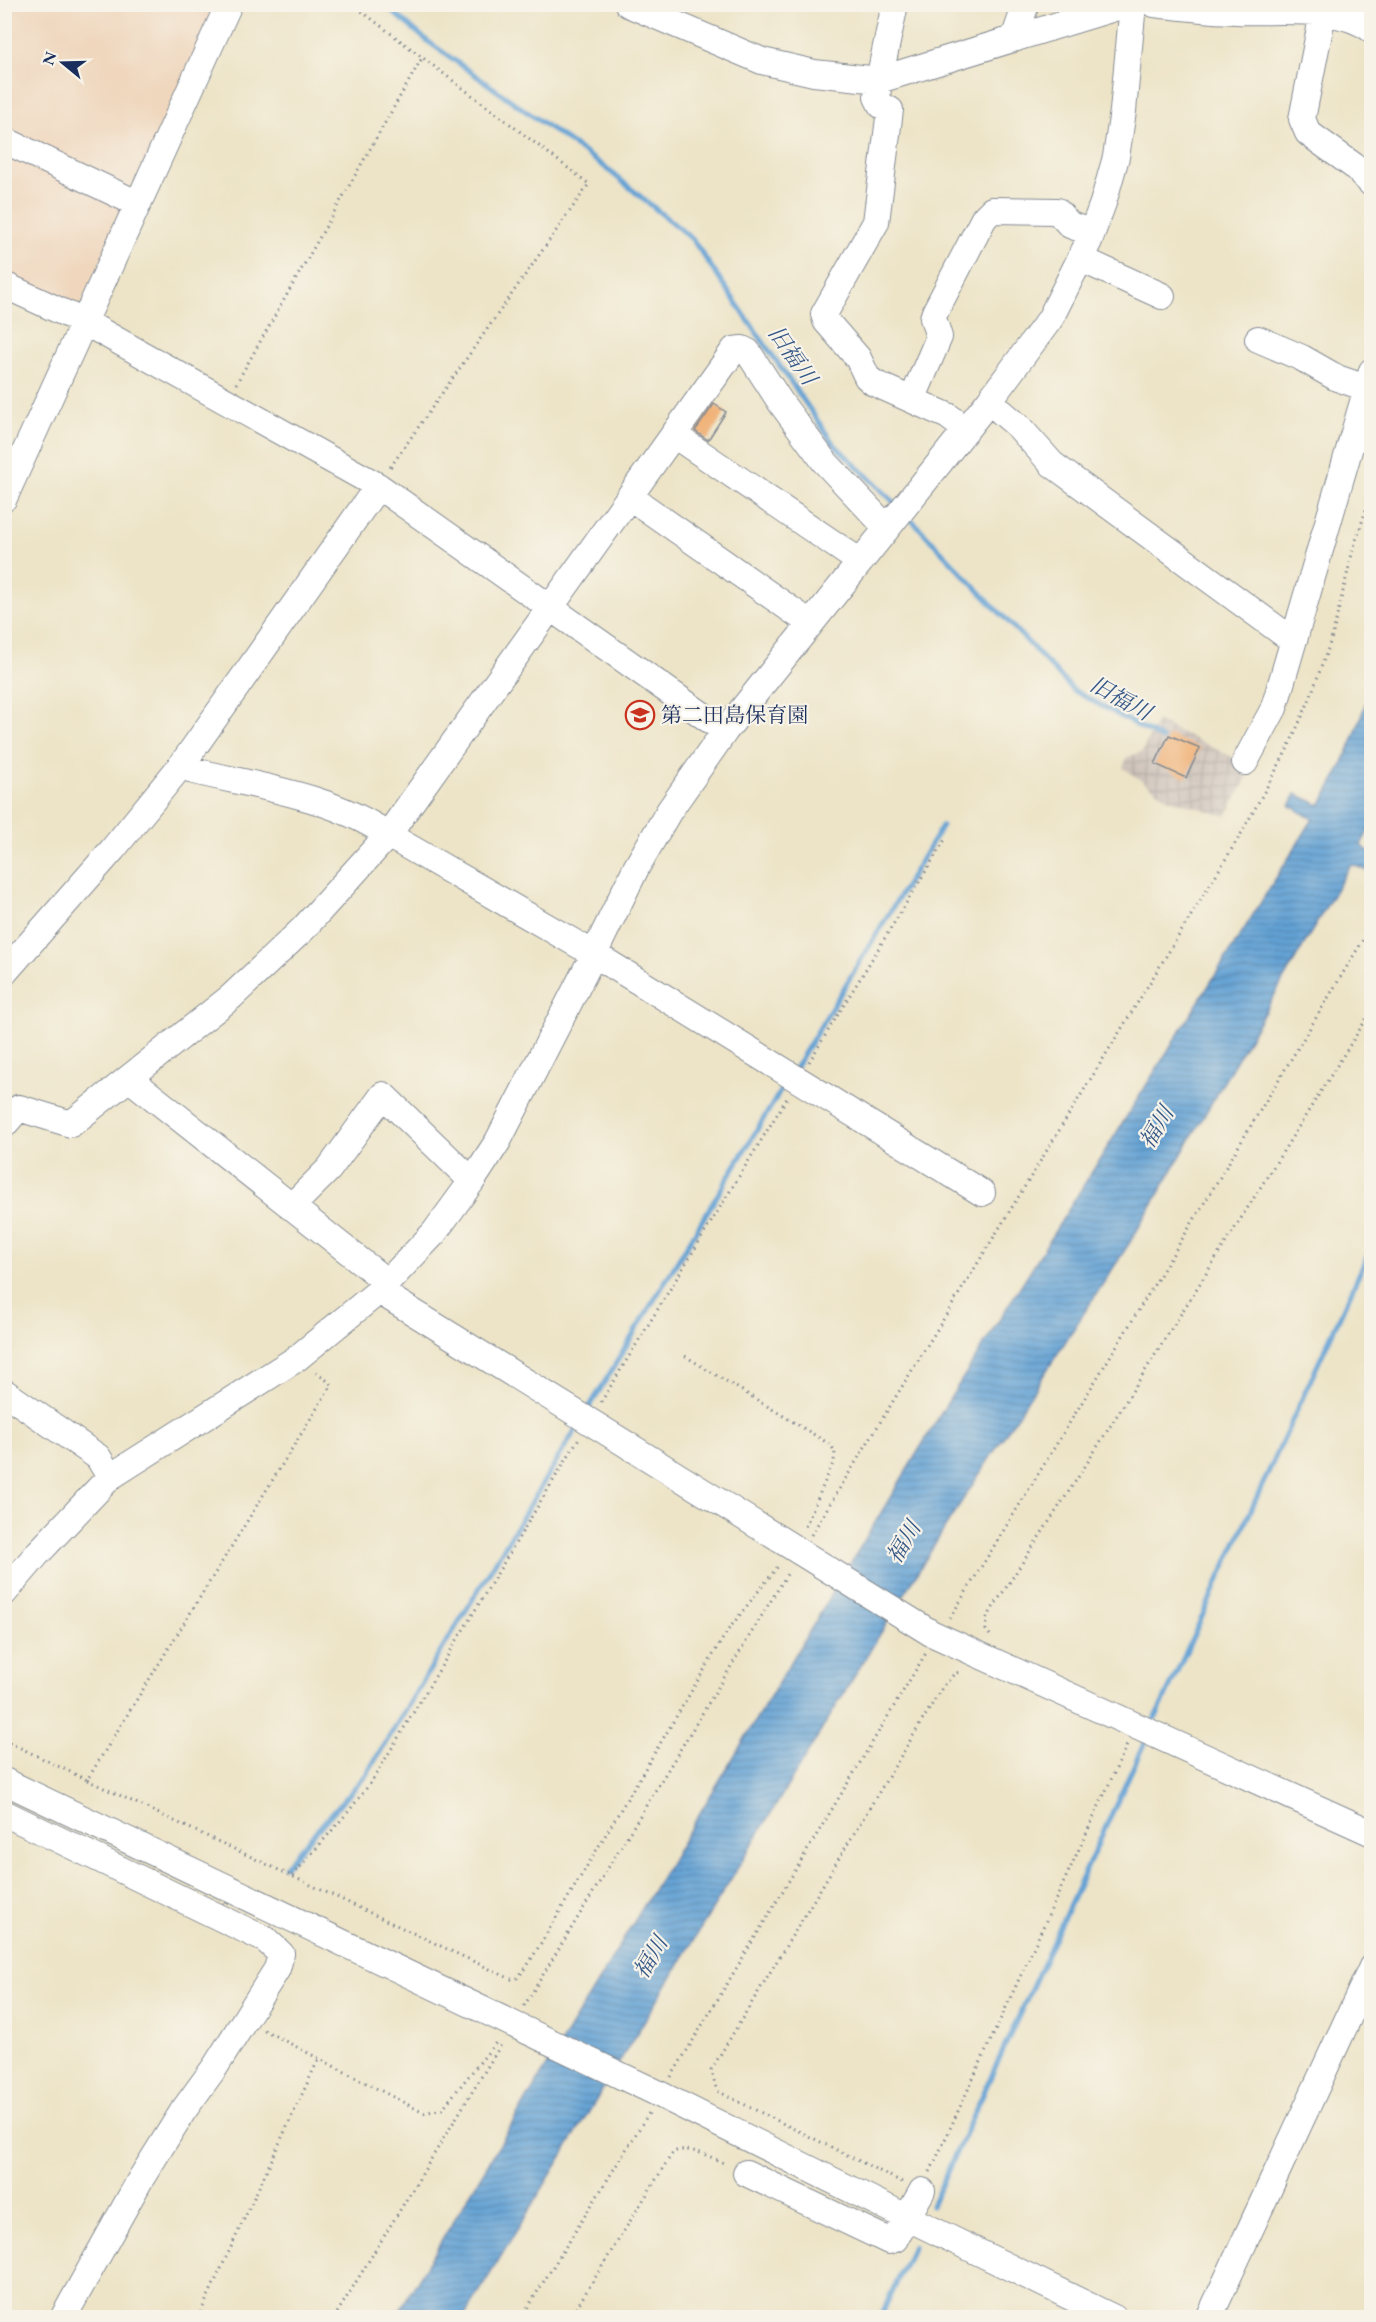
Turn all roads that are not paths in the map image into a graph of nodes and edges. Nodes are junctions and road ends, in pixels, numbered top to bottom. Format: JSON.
{"nodes":[{"id":1,"x":229,"y":4,"type":"edge"},
{"id":2,"x":628,"y":4,"type":"edge"},
{"id":3,"x":896,"y":4,"type":"edge"},
{"id":4,"x":1026,"y":4,"type":"edge"},
{"id":5,"x":1127,"y":4,"type":"edge"},
{"id":6,"x":1133,"y":4,"type":"edge"},
{"id":7,"x":1154,"y":4,"type":"edge"},
{"id":8,"x":1236,"y":8,"type":"edge"},
{"id":9,"x":1323,"y":13,"type":"junction"},
{"id":10,"x":1365,"y":18,"type":"edge"},
{"id":11,"x":1017,"y":38,"type":"junction"},
{"id":12,"x":879,"y":80,"type":"junction"},
{"id":13,"x":4,"y":140,"type":"edge"},
{"id":14,"x":1371,"y":184,"type":"edge"},
{"id":15,"x":138,"y":204,"type":"junction"},
{"id":16,"x":1092,"y":233,"type":"junction"},
{"id":17,"x":1081,"y":258,"type":"junction"},
{"id":18,"x":4,"y":285,"type":"edge"},
{"id":19,"x":1162,"y":296,"type":"dead end"},
{"id":20,"x":86,"y":323,"type":"junction"},
{"id":21,"x":1258,"y":339,"type":"dead end"},
{"id":22,"x":1369,"y":379,"type":"edge"},
{"id":23,"x":912,"y":400,"type":"junction"},
{"id":24,"x":989,"y":401,"type":"junction"},
{"id":25,"x":966,"y":430,"type":"junction"},
{"id":26,"x":674,"y":435,"type":"junction"},
{"id":27,"x":378,"y":486,"type":"junction"},
{"id":28,"x":630,"y":497,"type":"junction"},
{"id":29,"x":4,"y":498,"type":"edge"},
{"id":30,"x":886,"y":527,"type":"junction"},
{"id":31,"x":859,"y":561,"type":"junction"},
{"id":32,"x":550,"y":608,"type":"junction"},
{"id":33,"x":810,"y":623,"type":"junction"},
{"id":34,"x":1295,"y":638,"type":"junction"},
{"id":35,"x":725,"y":731,"type":"junction"},
{"id":36,"x":1245,"y":762,"type":"dead end"},
{"id":37,"x":183,"y":763,"type":"junction"},
{"id":38,"x":388,"y":836,"type":"junction"},
{"id":39,"x":594,"y":954,"type":"junction"},
{"id":40,"x":10,"y":959,"type":"edge"},
{"id":41,"x":130,"y":1079,"type":"junction"},
{"id":42,"x":4,"y":1125,"type":"edge"},
{"id":43,"x":472,"y":1181,"type":"junction"},
{"id":44,"x":982,"y":1193,"type":"dead end"},
{"id":45,"x":291,"y":1207,"type":"junction"},
{"id":46,"x":383,"y":1287,"type":"junction"},
{"id":47,"x":4,"y":1392,"type":"edge"},
{"id":48,"x":110,"y":1477,"type":"junction"},
{"id":49,"x":4,"y":1593,"type":"edge"},
{"id":50,"x":4,"y":1781,"type":"edge"},
{"id":51,"x":4,"y":1813,"type":"edge"},
{"id":52,"x":1371,"y":1833,"type":"edge"},
{"id":53,"x":1371,"y":1967,"type":"edge"},
{"id":54,"x":746,"y":2174,"type":"road end"},
{"id":55,"x":922,"y":2191,"type":"road end"},
{"id":56,"x":908,"y":2218,"type":"junction"},
{"id":57,"x":63,"y":2318,"type":"edge"},
{"id":58,"x":1114,"y":2318,"type":"edge"},
{"id":59,"x":1209,"y":2318,"type":"edge"}],
"edges":[{"from":1,"to":15,"type":"street"},
{"from":2,"to":12,"type":"street"},
{"from":3,"to":12,"type":"street"},
{"from":4,"to":11,"type":"street"},
{"from":5,"to":11,"type":"street"},
{"from":6,"to":16,"type":"street"},
{"from":7,"to":8,"type":"street"},
{"from":8,"to":9,"type":"street"},
{"from":9,"to":10,"type":"street"},
{"from":9,"to":14,"type":"street"},
{"from":11,"to":12,"type":"street"},
{"from":12,"to":23,"type":"street"},
{"from":13,"to":15,"type":"street"},
{"from":15,"to":20,"type":"street"},
{"from":16,"to":17,"type":"street"},
{"from":16,"to":23,"type":"street"},
{"from":17,"to":19,"type":"street"},
{"from":17,"to":24,"type":"street"},
{"from":18,"to":20,"type":"street"},
{"from":20,"to":27,"type":"street"},
{"from":20,"to":29,"type":"street"},
{"from":21,"to":22,"type":"street"},
{"from":22,"to":34,"type":"street"},
{"from":23,"to":25,"type":"street"},
{"from":24,"to":25,"type":"street"},
{"from":24,"to":34,"type":"street"},
{"from":25,"to":30,"type":"street"},
{"from":26,"to":28,"type":"street"},
{"from":26,"to":30,"type":"street"},
{"from":26,"to":31,"type":"street"},
{"from":27,"to":32,"type":"street"},
{"from":27,"to":37,"type":"street"},
{"from":28,"to":32,"type":"street"},
{"from":28,"to":33,"type":"street"},
{"from":30,"to":31,"type":"street"},
{"from":31,"to":33,"type":"street"},
{"from":32,"to":35,"type":"street"},
{"from":32,"to":38,"type":"street"},
{"from":33,"to":35,"type":"street"},
{"from":34,"to":36,"type":"street"},
{"from":35,"to":39,"type":"street"},
{"from":37,"to":38,"type":"street"},
{"from":37,"to":40,"type":"street"},
{"from":38,"to":39,"type":"street"},
{"from":38,"to":41,"type":"street"},
{"from":39,"to":43,"type":"street"},
{"from":39,"to":44,"type":"street"},
{"from":41,"to":42,"type":"street"},
{"from":41,"to":45,"type":"street"},
{"from":43,"to":45,"type":"street"},
{"from":43,"to":46,"type":"street"},
{"from":45,"to":46,"type":"street"},
{"from":46,"to":48,"type":"street"},
{"from":46,"to":52,"type":"street"},
{"from":47,"to":48,"type":"street"},
{"from":48,"to":49,"type":"street"},
{"from":50,"to":56,"type":"street"},
{"from":51,"to":57,"type":"street"},
{"from":53,"to":59,"type":"street"},
{"from":54,"to":56,"type":"street"},
{"from":55,"to":56,"type":"street"},
{"from":56,"to":58,"type":"street"}]}
